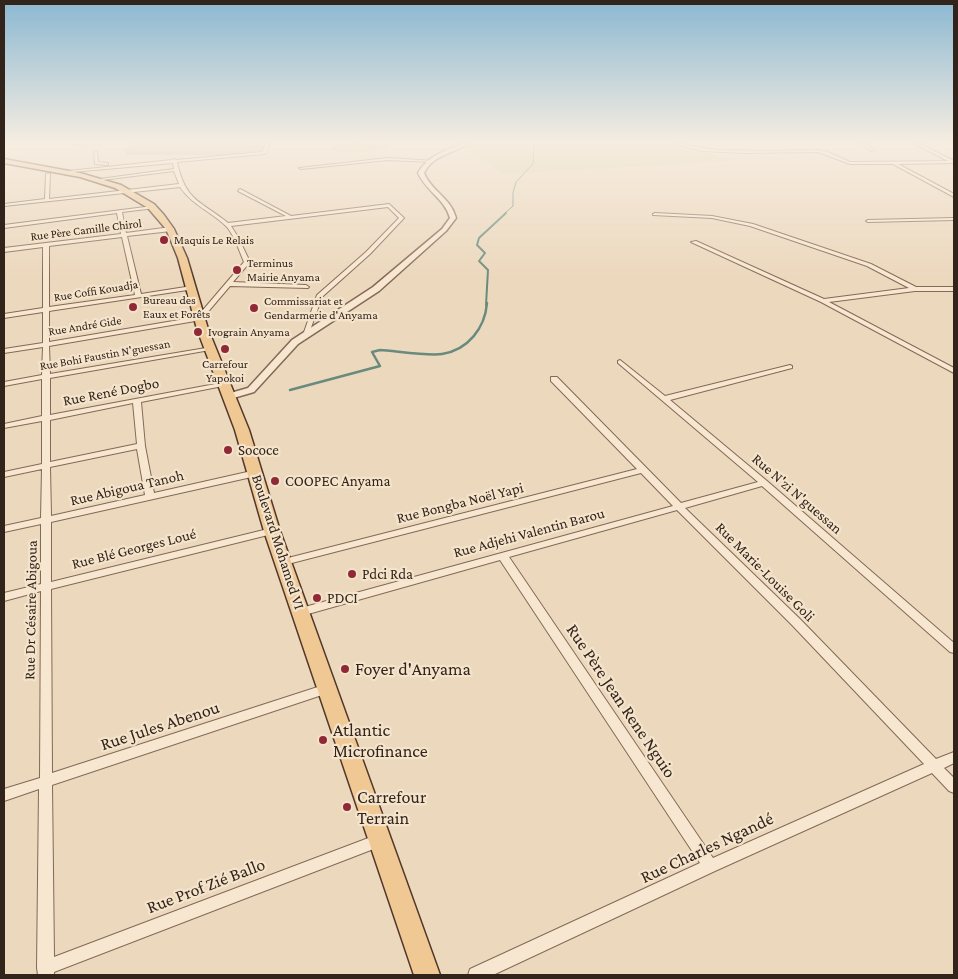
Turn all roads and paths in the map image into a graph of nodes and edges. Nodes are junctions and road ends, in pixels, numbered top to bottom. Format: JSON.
{"nodes":[{"id":1,"x":47,"y":188,"type":"edge"},
{"id":2,"x":117,"y":188,"type":"edge"},
{"id":3,"x":157,"y":188,"type":"edge"},
{"id":4,"x":183,"y":188,"type":"edge"},
{"id":5,"x":432,"y":188,"type":"edge"},
{"id":6,"x":939,"y":188,"type":"edge"},
{"id":7,"x":240,"y":190,"type":"dead end"},
{"id":8,"x":127,"y":191,"type":"junction"},
{"id":9,"x":954,"y":196,"type":"edge"},
{"id":10,"x":47,"y":200,"type":"junction"},
{"id":11,"x":4,"y":205,"type":"edge"},
{"id":12,"x":153,"y":207,"type":"junction"},
{"id":13,"x":119,"y":212,"type":"junction"},
{"id":14,"x":656,"y":214,"type":"dead end"},
{"id":15,"x":289,"y":216,"type":"junction"},
{"id":16,"x":954,"y":219,"type":"edge"},
{"id":17,"x":868,"y":220,"type":"dead end"},
{"id":18,"x":228,"y":225,"type":"junction"},
{"id":19,"x":4,"y":226,"type":"edge"},
{"id":20,"x":171,"y":229,"type":"junction"},
{"id":21,"x":125,"y":235,"type":"junction"},
{"id":22,"x":694,"y":242,"type":"dead end"},
{"id":23,"x":46,"y":245,"type":"junction"},
{"id":24,"x":4,"y":250,"type":"edge"},
{"id":25,"x":229,"y":284,"type":"junction"},
{"id":26,"x":306,"y":287,"type":"dead end"},
{"id":27,"x":192,"y":288,"type":"junction"},
{"id":28,"x":954,"y":289,"type":"edge"},
{"id":29,"x":915,"y":290,"type":"junction"},
{"id":30,"x":138,"y":296,"type":"junction"},
{"id":31,"x":823,"y":301,"type":"junction"},
{"id":32,"x":46,"y":310,"type":"junction"},
{"id":33,"x":4,"y":316,"type":"edge"},
{"id":34,"x":199,"y":319,"type":"junction"},
{"id":35,"x":306,"y":335,"type":"junction"},
{"id":36,"x":45,"y":344,"type":"junction"},
{"id":37,"x":210,"y":348,"type":"junction"},
{"id":38,"x":4,"y":351,"type":"edge"},
{"id":39,"x":620,"y":362,"type":"dead end"},
{"id":40,"x":790,"y":367,"type":"dead end"},
{"id":41,"x":954,"y":371,"type":"edge"},
{"id":42,"x":46,"y":376,"type":"junction"},
{"id":43,"x":554,"y":379,"type":"dead end"},
{"id":44,"x":4,"y":384,"type":"edge"},
{"id":45,"x":226,"y":390,"type":"junction"},
{"id":46,"x":664,"y":399,"type":"junction"},
{"id":47,"x":137,"y":401,"type":"junction"},
{"id":48,"x":46,"y":418,"type":"junction"},
{"id":49,"x":4,"y":426,"type":"edge"},
{"id":50,"x":141,"y":446,"type":"junction"},
{"id":51,"x":45,"y":465,"type":"junction"},
{"id":52,"x":642,"y":470,"type":"junction"},
{"id":53,"x":256,"y":473,"type":"junction"},
{"id":54,"x":4,"y":474,"type":"edge"},
{"id":55,"x":764,"y":483,"type":"junction"},
{"id":56,"x":150,"y":497,"type":"junction"},
{"id":57,"x":679,"y":507,"type":"junction"},
{"id":58,"x":47,"y":520,"type":"junction"},
{"id":59,"x":4,"y":529,"type":"edge"},
{"id":60,"x":272,"y":531,"type":"junction"},
{"id":61,"x":502,"y":555,"type":"junction"},
{"id":62,"x":284,"y":562,"type":"junction"},
{"id":63,"x":45,"y":586,"type":"junction"},
{"id":64,"x":4,"y":597,"type":"edge"},
{"id":65,"x":301,"y":612,"type":"junction"},
{"id":66,"x":954,"y":649,"type":"edge"},
{"id":67,"x":327,"y":689,"type":"junction"},
{"id":68,"x":954,"y":757,"type":"edge"},
{"id":69,"x":934,"y":766,"type":"junction"},
{"id":70,"x":44,"y":783,"type":"junction"},
{"id":71,"x":954,"y":787,"type":"edge"},
{"id":72,"x":4,"y":795,"type":"edge"},
{"id":73,"x":381,"y":839,"type":"junction"},
{"id":74,"x":710,"y":866,"type":"junction"},
{"id":75,"x":46,"y":972,"type":"edge"},
{"id":76,"x":427,"y":975,"type":"edge"},
{"id":77,"x":476,"y":975,"type":"edge"}],
"edges":[{"from":1,"to":10,"type":"street"},
{"from":2,"to":8,"type":"main road","name":"Boulevard Mohamed VI"},
{"from":3,"to":8,"type":"street"},
{"from":4,"to":18,"type":"street"},
{"from":5,"to":35,"type":"street"},
{"from":6,"to":9,"type":"street"},
{"from":7,"to":15,"type":"street"},
{"from":8,"to":10,"type":"street"},
{"from":8,"to":12,"type":"main road","name":"Boulevard Mohamed VI"},
{"from":10,"to":11,"type":"street"},
{"from":12,"to":13,"type":"street"},
{"from":12,"to":20,"type":"main road","name":"Boulevard Mohamed VI"},
{"from":13,"to":19,"type":"street"},
{"from":13,"to":21,"type":"street"},
{"from":14,"to":29,"type":"street"},
{"from":15,"to":18,"type":"street"},
{"from":15,"to":35,"type":"street"},
{"from":16,"to":17,"type":"street"},
{"from":18,"to":25,"type":"street"},
{"from":20,"to":21,"type":"street","name":"Rue Père Camille Chirol"},
{"from":20,"to":27,"type":"main road","name":"Boulevard Mohamed VI"},
{"from":21,"to":23,"type":"street","name":"Rue Père Camille Chirol"},
{"from":21,"to":30,"type":"street"},
{"from":22,"to":31,"type":"street"},
{"from":23,"to":24,"type":"street","name":"Rue Père Camille Chirol"},
{"from":23,"to":32,"type":"street","name":"Rue Dr Césaire Abigoua"},
{"from":25,"to":26,"type":"street"},
{"from":25,"to":34,"type":"street"},
{"from":27,"to":30,"type":"street","name":"Rue Coffi Kouadja"},
{"from":27,"to":34,"type":"main road","name":"Boulevard Mohamed VI"},
{"from":28,"to":29,"type":"street"},
{"from":29,"to":31,"type":"street"},
{"from":30,"to":32,"type":"street","name":"Rue Coffi Kouadja"},
{"from":31,"to":41,"type":"street"},
{"from":32,"to":33,"type":"street","name":"Rue Coffi Kouadja"},
{"from":32,"to":36,"type":"street","name":"Rue Dr Césaire Abigoua"},
{"from":34,"to":36,"type":"street","name":"Rue André Gide"},
{"from":34,"to":37,"type":"main road","name":"Boulevard Mohamed VI"},
{"from":35,"to":45,"type":"street"},
{"from":36,"to":38,"type":"street","name":"Rue André Gide"},
{"from":36,"to":42,"type":"street","name":"Rue Dr Césaire Abigoua"},
{"from":37,"to":42,"type":"street","name":"Rue Bohi Faustin N'guessan"},
{"from":37,"to":45,"type":"main road","name":"Boulevard Mohamed VI"},
{"from":39,"to":46,"type":"street","name":"Rue N'zi N'guessan"},
{"from":40,"to":46,"type":"street"},
{"from":42,"to":44,"type":"street","name":"Rue Bohi Faustin N'guessan"},
{"from":42,"to":48,"type":"street","name":"Rue Dr Césaire Abigoua"},
{"from":43,"to":52,"type":"street","name":"Rue Marie-Louise Goli"},
{"from":45,"to":47,"type":"street","name":"Rue René Dogbo"},
{"from":45,"to":53,"type":"main road","name":"Boulevard Mohamed VI"},
{"from":46,"to":55,"type":"street","name":"Rue N'zi N'guessan"},
{"from":47,"to":48,"type":"street","name":"Rue René Dogbo"},
{"from":47,"to":50,"type":"street"},
{"from":48,"to":49,"type":"street","name":"Rue René Dogbo"},
{"from":48,"to":51,"type":"street","name":"Rue Dr Césaire Abigoua"},
{"from":50,"to":51,"type":"street"},
{"from":50,"to":56,"type":"street"},
{"from":51,"to":54,"type":"street"},
{"from":51,"to":58,"type":"street","name":"Rue Dr Césaire Abigoua"},
{"from":52,"to":57,"type":"street","name":"Rue Marie-Louise Goli"},
{"from":52,"to":62,"type":"street","name":"Rue Bongba Noël Yapi"},
{"from":53,"to":56,"type":"street","name":"Rue Abigoua Tanoh"},
{"from":53,"to":60,"type":"main road","name":"Boulevard Mohamed VI"},
{"from":55,"to":57,"type":"street","name":"Rue Adjehi Valentin Barou"},
{"from":55,"to":66,"type":"street","name":"Rue N'zi N'guessan"},
{"from":56,"to":58,"type":"street","name":"Rue Abigoua Tanoh"},
{"from":57,"to":61,"type":"street","name":"Rue Adjehi Valentin Barou"},
{"from":57,"to":69,"type":"street","name":"Rue Marie-Louise Goli"},
{"from":58,"to":59,"type":"street","name":"Rue Abigoua Tanoh"},
{"from":58,"to":63,"type":"street","name":"Rue Dr Césaire Abigoua"},
{"from":60,"to":62,"type":"main road","name":"Boulevard Mohamed VI"},
{"from":60,"to":63,"type":"street","name":"Rue Blé Georges Loué"},
{"from":61,"to":65,"type":"street","name":"Rue Adjehi Valentin Barou"},
{"from":61,"to":74,"type":"street","name":"Rue Père Jean Rene Nguio"},
{"from":62,"to":65,"type":"main road","name":"Boulevard Mohamed VI"},
{"from":63,"to":64,"type":"street","name":"Rue Blé Georges Loué"},
{"from":63,"to":70,"type":"street","name":"Rue Dr Césaire Abigoua"},
{"from":65,"to":67,"type":"main road","name":"Boulevard Mohamed VI"},
{"from":67,"to":70,"type":"street","name":"Rue Jules Abenou"},
{"from":67,"to":73,"type":"main road","name":"Boulevard Mohamed VI"},
{"from":68,"to":69,"type":"street","name":"Rue Charles Ngandé"},
{"from":69,"to":71,"type":"street","name":"Rue Marie-Louise Goli"},
{"from":69,"to":74,"type":"street","name":"Rue Charles Ngandé"},
{"from":70,"to":72,"type":"street","name":"Rue Jules Abenou"},
{"from":70,"to":75,"type":"street","name":"Rue Dr Césaire Abigoua"},
{"from":73,"to":75,"type":"street","name":"Rue Prof Zié Ballo"},
{"from":73,"to":76,"type":"main road","name":"Boulevard Mohamed VI"},
{"from":74,"to":77,"type":"street","name":"Rue Charles Ngandé"}]}
